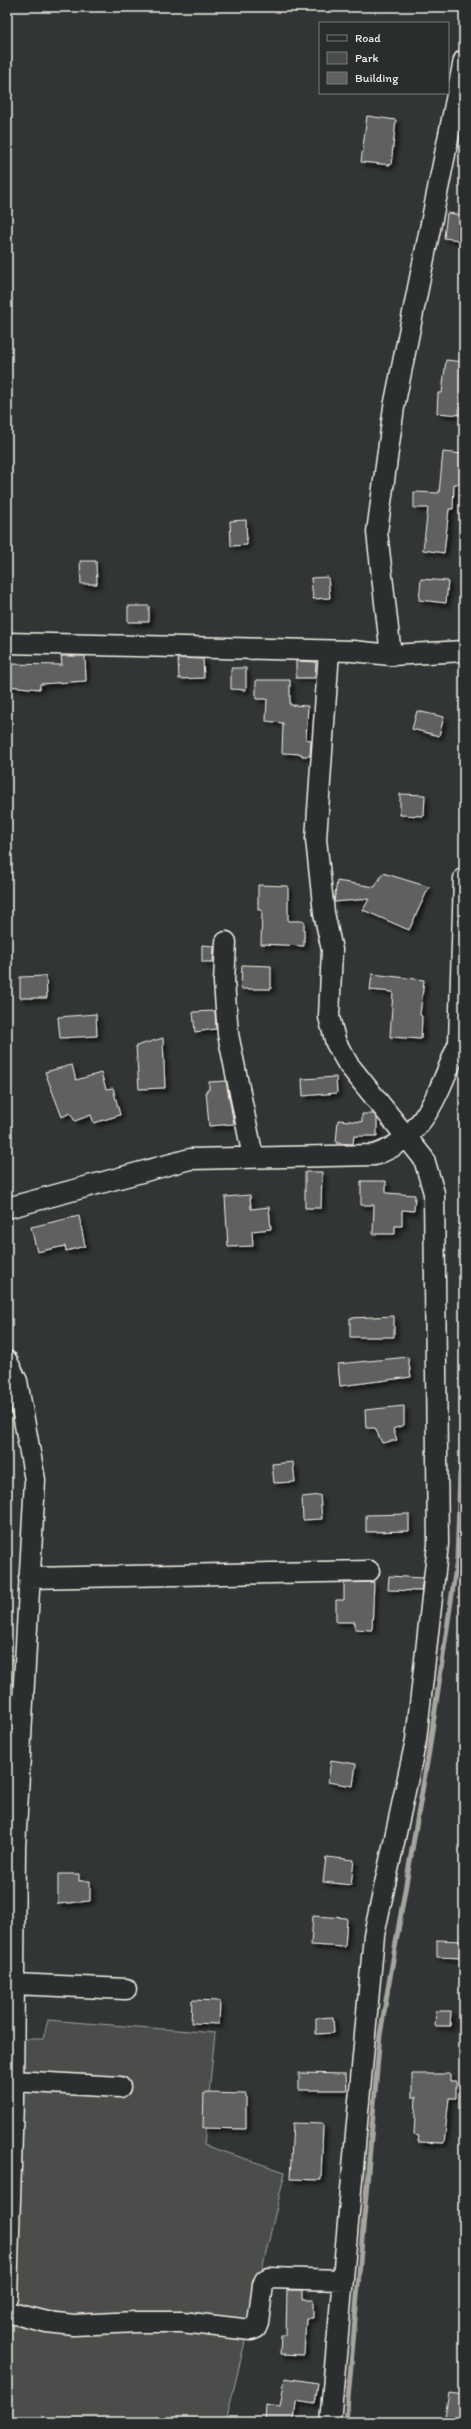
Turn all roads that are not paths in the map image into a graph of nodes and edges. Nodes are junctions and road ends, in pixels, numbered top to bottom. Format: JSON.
{"nodes":[{"id":1,"x":464,"y":60,"type":"edge"},
{"id":2,"x":7,"y":643,"type":"edge"},
{"id":3,"x":329,"y":651,"type":"junction"},
{"id":4,"x":385,"y":651,"type":"junction"},
{"id":5,"x":464,"y":651,"type":"edge"},
{"id":6,"x":464,"y":878,"type":"edge"},
{"id":7,"x":226,"y":942,"type":"dead end"},
{"id":8,"x":462,"y":1041,"type":"edge"},
{"id":9,"x":411,"y":1133,"type":"junction"},
{"id":10,"x":253,"y":1157,"type":"junction"},
{"id":11,"x":7,"y":1208,"type":"edge"},
{"id":12,"x":7,"y":1361,"type":"edge"},
{"id":13,"x":369,"y":1571,"type":"dead end"},
{"id":14,"x":29,"y":1578,"type":"junction"},
{"id":15,"x":11,"y":1915,"type":"edge"},
{"id":16,"x":14,"y":1984,"type":"junction"},
{"id":17,"x":126,"y":1989,"type":"dead end"},
{"id":18,"x":120,"y":2087,"type":"dead end"},
{"id":19,"x":11,"y":2094,"type":"edge"},
{"id":20,"x":343,"y":2280,"type":"junction"},
{"id":21,"x":7,"y":2297,"type":"edge"},
{"id":22,"x":7,"y":2312,"type":"edge"},
{"id":23,"x":330,"y":2422,"type":"edge"}],
"edges":[{"from":1,"to":4,"type":"street"},
{"from":2,"to":3,"type":"street"},
{"from":3,"to":4,"type":"street"},
{"from":3,"to":9,"type":"street"},
{"from":4,"to":5,"type":"street"},
{"from":6,"to":8,"type":"street"},
{"from":7,"to":10,"type":"street"},
{"from":8,"to":9,"type":"street"},
{"from":9,"to":10,"type":"street"},
{"from":9,"to":20,"type":"street"},
{"from":10,"to":11,"type":"street"},
{"from":12,"to":14,"type":"street"},
{"from":13,"to":14,"type":"street"},
{"from":14,"to":15,"type":"street"},
{"from":15,"to":16,"type":"street"},
{"from":16,"to":17,"type":"street"},
{"from":16,"to":19,"type":"street"},
{"from":18,"to":19,"type":"street"},
{"from":19,"to":21,"type":"street"},
{"from":20,"to":22,"type":"street"},
{"from":20,"to":23,"type":"street"}]}
